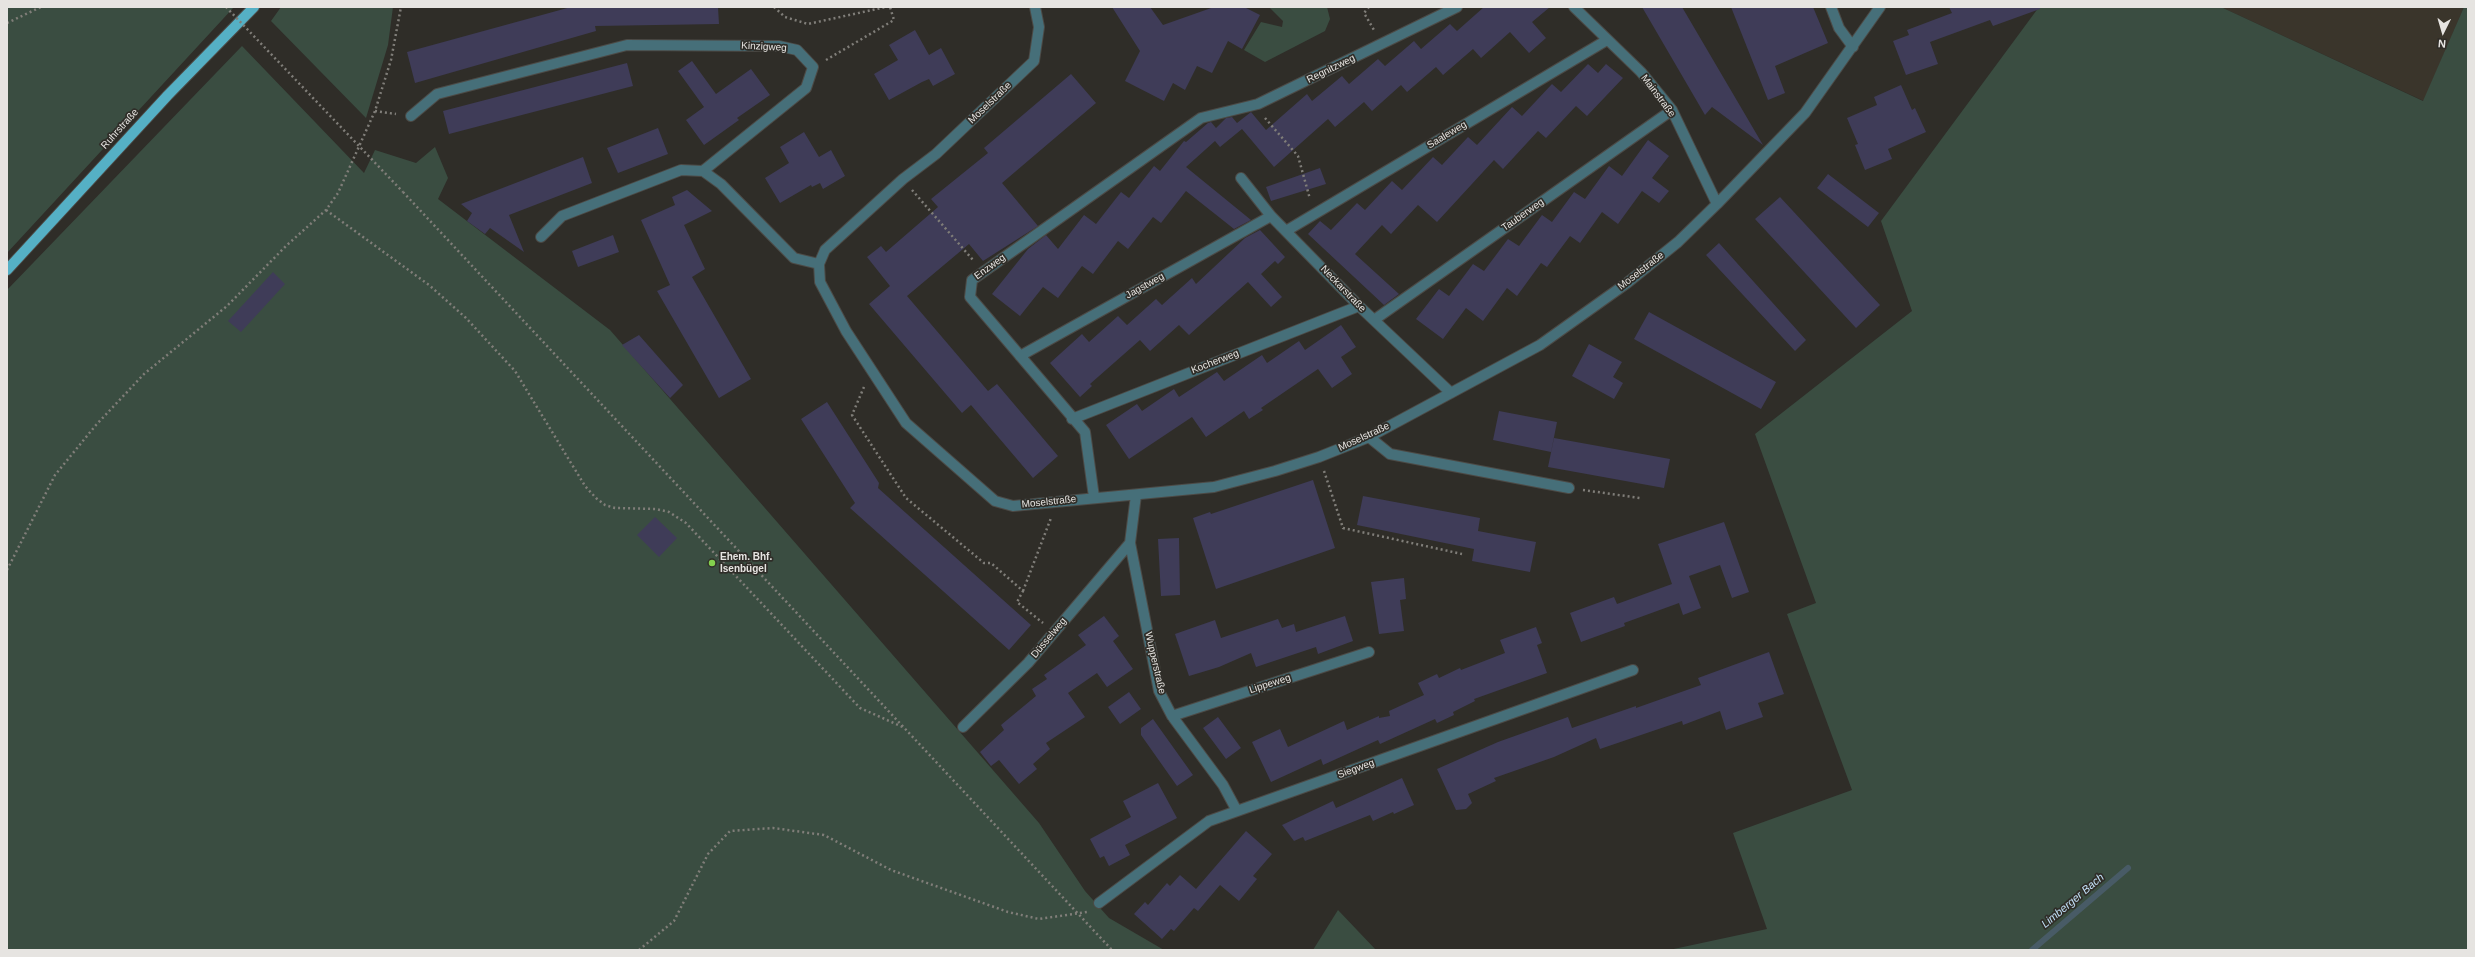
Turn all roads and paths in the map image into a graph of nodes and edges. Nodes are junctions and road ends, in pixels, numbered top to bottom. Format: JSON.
{"nodes":[{"id":1,"x":41,"y":7,"type":"edge"},
{"id":2,"x":226,"y":7,"type":"edge"},
{"id":3,"x":254,"y":7,"type":"edge"},
{"id":4,"x":401,"y":7,"type":"edge"},
{"id":5,"x":774,"y":7,"type":"edge"},
{"id":6,"x":886,"y":7,"type":"edge"},
{"id":7,"x":890,"y":7,"type":"edge"},
{"id":8,"x":1035,"y":7,"type":"edge"},
{"id":9,"x":1369,"y":7,"type":"edge"},
{"id":10,"x":1457,"y":7,"type":"edge"},
{"id":11,"x":1574,"y":7,"type":"edge"},
{"id":12,"x":1831,"y":7,"type":"edge"},
{"id":13,"x":1880,"y":7,"type":"edge"},
{"id":14,"x":7,"y":24,"type":"edge"},
{"id":15,"x":1607,"y":40,"type":"junction"},
{"id":16,"x":1382,"y":44,"type":"junction"},
{"id":17,"x":1853,"y":47,"type":"junction"},
{"id":18,"x":813,"y":67,"type":"junction"},
{"id":19,"x":1254,"y":105,"type":"junction"},
{"id":20,"x":1672,"y":110,"type":"junction"},
{"id":21,"x":375,"y":111,"type":"junction"},
{"id":22,"x":411,"y":116,"type":"joint"},
{"id":23,"x":1201,"y":118,"type":"joint"},
{"id":24,"x":703,"y":171,"type":"junction"},
{"id":25,"x":1242,"y":178,"type":"dead end"},
{"id":26,"x":903,"y":179,"type":"junction"},
{"id":27,"x":1717,"y":204,"type":"junction"},
{"id":28,"x":326,"y":210,"type":"junction"},
{"id":29,"x":1314,"y":215,"type":"junction"},
{"id":30,"x":1271,"y":216,"type":"junction"},
{"id":31,"x":1286,"y":231,"type":"junction"},
{"id":32,"x":541,"y":237,"type":"dead end"},
{"id":33,"x":819,"y":264,"type":"junction"},
{"id":34,"x":7,"y":270,"type":"edge"},
{"id":35,"x":982,"y":271,"type":"junction"},
{"id":36,"x":1358,"y":306,"type":"junction"},
{"id":37,"x":1374,"y":320,"type":"junction"},
{"id":38,"x":1020,"y":356,"type":"junction"},
{"id":39,"x":872,"y":369,"type":"junction"},
{"id":40,"x":1451,"y":393,"type":"junction"},
{"id":41,"x":1072,"y":418,"type":"junction"},
{"id":42,"x":1369,"y":437,"type":"junction"},
{"id":43,"x":1319,"y":457,"type":"junction"},
{"id":44,"x":1569,"y":488,"type":"joint"},
{"id":45,"x":1136,"y":495,"type":"junction"},
{"id":46,"x":1094,"y":497,"type":"junction"},
{"id":47,"x":1640,"y":498,"type":"dead end"},
{"id":48,"x":1058,"y":501,"type":"junction"},
{"id":49,"x":1130,"y":543,"type":"junction"},
{"id":50,"x":1462,"y":554,"type":"dead end"},
{"id":51,"x":7,"y":570,"type":"edge"},
{"id":52,"x":1023,"y":590,"type":"junction"},
{"id":53,"x":1054,"y":632,"type":"junction"},
{"id":54,"x":1369,"y":652,"type":"dead end"},
{"id":55,"x":1633,"y":670,"type":"dead end"},
{"id":56,"x":1172,"y":716,"type":"junction"},
{"id":57,"x":963,"y":727,"type":"dead end"},
{"id":58,"x":907,"y":729,"type":"junction"},
{"id":59,"x":1237,"y":811,"type":"junction"},
{"id":60,"x":1099,"y":903,"type":"dead end"},
{"id":61,"x":1077,"y":914,"type":"junction"},
{"id":62,"x":639,"y":950,"type":"edge"},
{"id":63,"x":1112,"y":950,"type":"edge"}],
"edges":[{"from":1,"to":14,"type":"path"},
{"from":2,"to":58,"type":"path","bridge":true},
{"from":3,"to":34,"type":"main road","name":"Ruhrstraße"},
{"from":4,"to":21,"type":"path"},
{"from":5,"to":6,"type":"path"},
{"from":7,"to":18,"type":"path"},
{"from":8,"to":26,"type":"street","name":"Moselstraße"},
{"from":9,"to":16,"type":"path"},
{"from":10,"to":16,"type":"street","name":"Regnitzweg"},
{"from":11,"to":15,"type":"street","name":"Mainstraße"},
{"from":12,"to":17,"type":"street"},
{"from":13,"to":17,"type":"street","name":"Moselstraße"},
{"from":15,"to":20,"type":"street","name":"Mainstraße"},
{"from":15,"to":29,"type":"street","name":"Saaleweg"},
{"from":16,"to":19,"type":"street","name":"Regnitzweg"},
{"from":17,"to":27,"type":"street","name":"Moselstraße"},
{"from":18,"to":22,"type":"street","name":"Kinzigweg"},
{"from":18,"to":24,"type":"street"},
{"from":19,"to":23,"type":"street","name":"Regnitzweg"},
{"from":19,"to":29,"type":"path"},
{"from":20,"to":27,"type":"street","name":"Mainstraße"},
{"from":20,"to":37,"type":"street","name":"Tauberweg"},
{"from":21,"to":22,"type":"path"},
{"from":21,"to":28,"type":"path"},
{"from":23,"to":35,"type":"street","name":"Enzweg"},
{"from":24,"to":32,"type":"street"},
{"from":24,"to":33,"type":"street"},
{"from":25,"to":30,"type":"street","name":"Neckarstraße"},
{"from":26,"to":33,"type":"street","name":"Moselstraße"},
{"from":26,"to":35,"type":"path"},
{"from":27,"to":40,"type":"street","name":"Moselstraße"},
{"from":28,"to":51,"type":"path"},
{"from":28,"to":58,"type":"path"},
{"from":29,"to":31,"type":"street","name":"Saaleweg"},
{"from":30,"to":31,"type":"street","name":"Neckarstraße"},
{"from":30,"to":38,"type":"street","name":"Jagstweg"},
{"from":31,"to":36,"type":"street","name":"Neckarstraße"},
{"from":33,"to":39,"type":"street","name":"Moselstraße"},
{"from":35,"to":38,"type":"street","name":"Enzweg"},
{"from":36,"to":37,"type":"street","name":"Neckarstraße"},
{"from":36,"to":41,"type":"street","name":"Kocherweg"},
{"from":37,"to":40,"type":"street","name":"Neckarstraße"},
{"from":38,"to":41,"type":"street","name":"Enzweg"},
{"from":39,"to":48,"type":"street","name":"Moselstraße"},
{"from":39,"to":52,"type":"path"},
{"from":40,"to":42,"type":"street","name":"Moselstraße"},
{"from":41,"to":46,"type":"street","name":"Enzweg"},
{"from":42,"to":43,"type":"street","name":"Moselstraße"},
{"from":42,"to":44,"type":"street"},
{"from":43,"to":45,"type":"street","name":"Moselstraße"},
{"from":43,"to":50,"type":"path"},
{"from":44,"to":47,"type":"path"},
{"from":45,"to":46,"type":"street","name":"Moselstraße"},
{"from":45,"to":49,"type":"street","name":"Wupperstraße"},
{"from":46,"to":48,"type":"street","name":"Moselstraße"},
{"from":48,"to":52,"type":"path"},
{"from":49,"to":53,"type":"street","name":"Düsselweg"},
{"from":49,"to":56,"type":"street","name":"Wupperstraße"},
{"from":52,"to":53,"type":"path"},
{"from":53,"to":57,"type":"street","name":"Düsselweg"},
{"from":54,"to":56,"type":"street","name":"Lippeweg"},
{"from":55,"to":59,"type":"street","name":"Siegweg"},
{"from":56,"to":59,"type":"street","name":"Wupperstraße"},
{"from":58,"to":61,"type":"path"},
{"from":59,"to":60,"type":"street","name":"Siegweg"},
{"from":61,"to":62,"type":"path"},
{"from":61,"to":63,"type":"path"}]}
